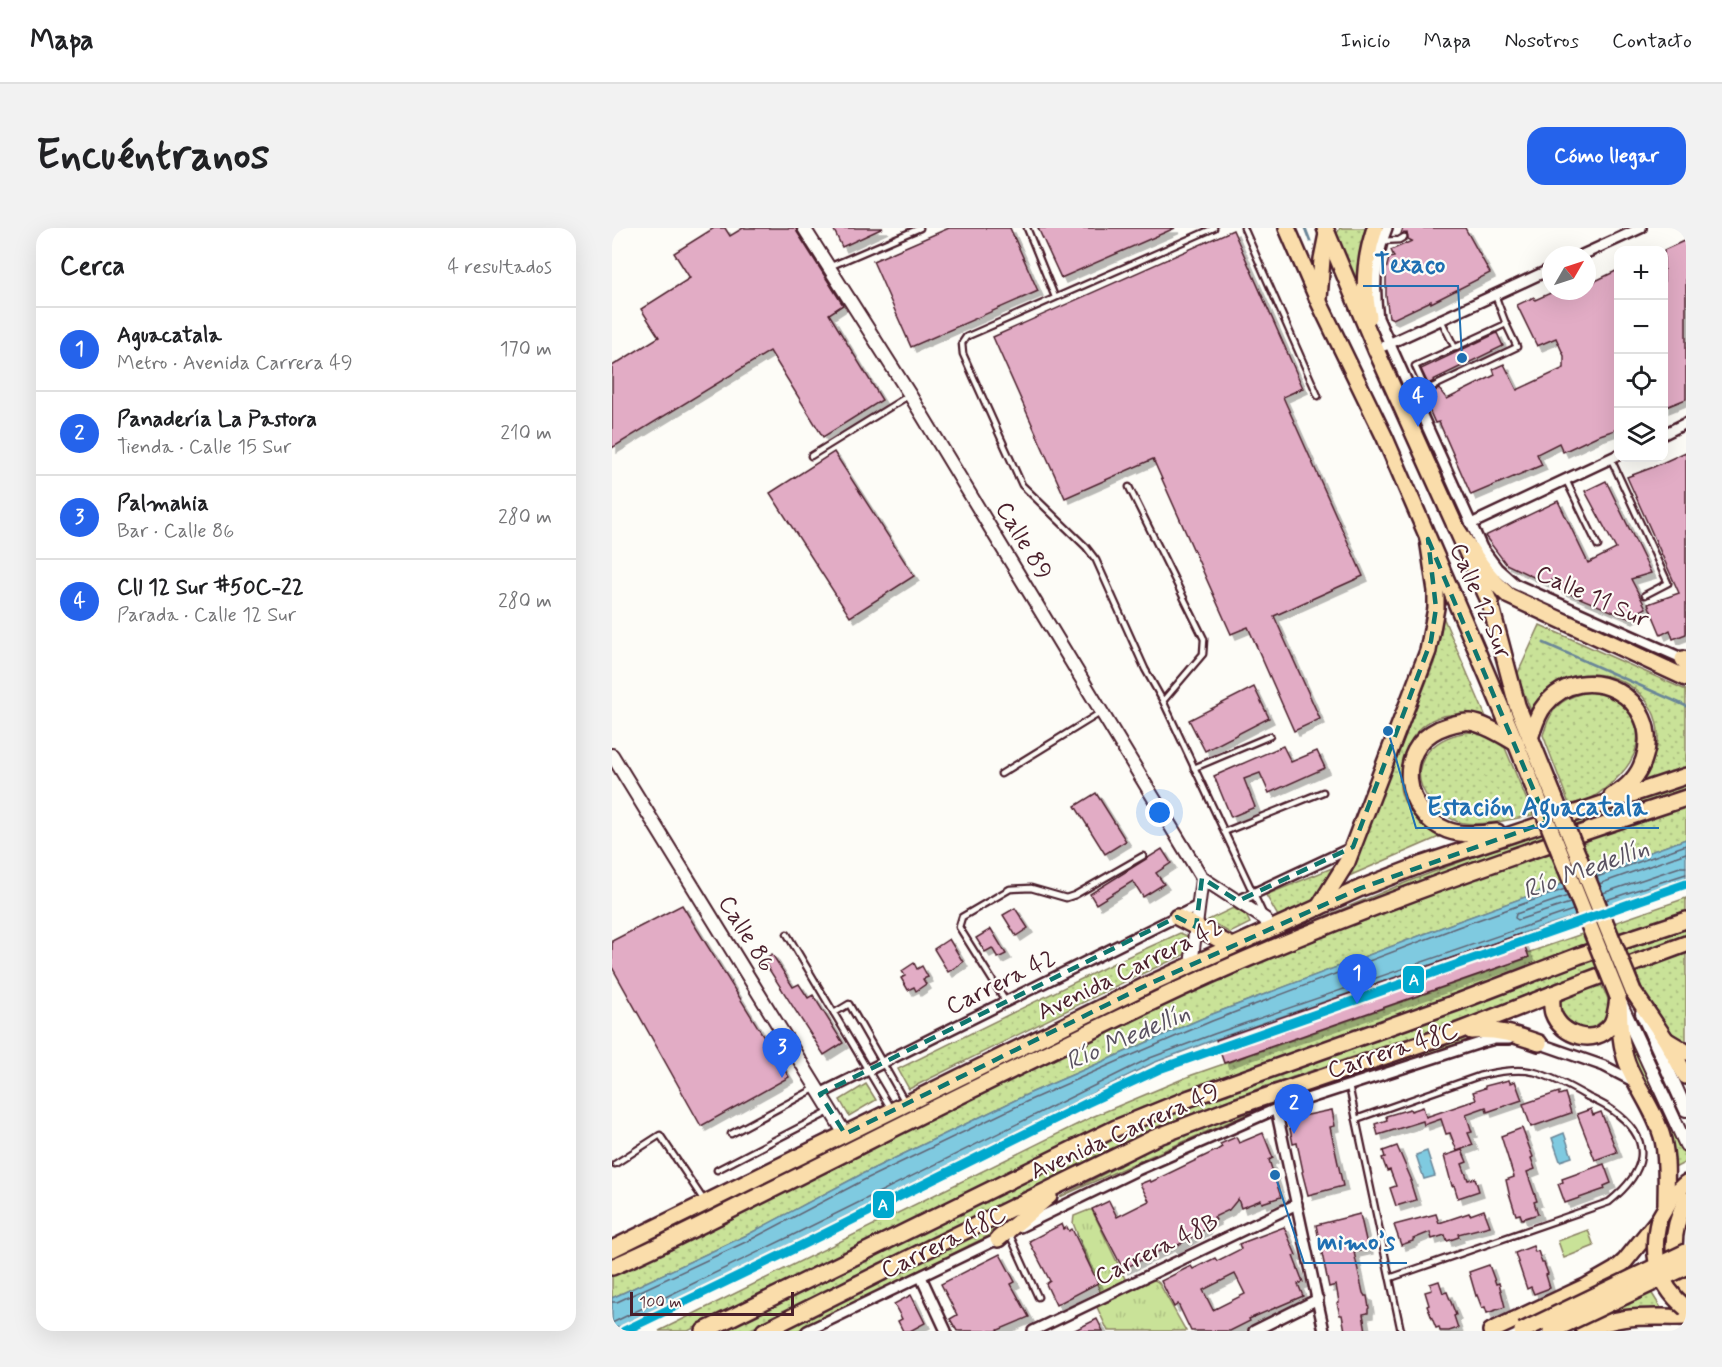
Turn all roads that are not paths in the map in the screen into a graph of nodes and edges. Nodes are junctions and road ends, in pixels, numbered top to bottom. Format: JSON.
{"nodes":[{"id":1,"x":804,"y":228,"type":"edge"},
{"id":2,"x":920,"y":228,"type":"edge"},
{"id":3,"x":1027,"y":228,"type":"edge"},
{"id":4,"x":1214,"y":228,"type":"edge"},
{"id":5,"x":1245,"y":228,"type":"edge"},
{"id":6,"x":1287,"y":228,"type":"edge"},
{"id":7,"x":1387,"y":228,"type":"edge"},
{"id":8,"x":1641,"y":228,"type":"edge"},
{"id":9,"x":1327,"y":230,"type":"edge"},
{"id":10,"x":1378,"y":234,"type":"edge"},
{"id":11,"x":1404,"y":237,"type":"dead end"},
{"id":12,"x":1596,"y":249,"type":"edge"},
{"id":13,"x":829,"y":267,"type":"junction"},
{"id":14,"x":1542,"y":273,"type":"edge"},
{"id":15,"x":1495,"y":295,"type":"junction"},
{"id":16,"x":1055,"y":297,"type":"junction"},
{"id":17,"x":1319,"y":302,"type":"junction"},
{"id":18,"x":1441,"y":320,"type":"junction"},
{"id":19,"x":1506,"y":324,"type":"junction"},
{"id":20,"x":1382,"y":347,"type":"junction"},
{"id":21,"x":1455,"y":348,"type":"junction"},
{"id":22,"x":1426,"y":390,"type":"junction"},
{"id":23,"x":910,"y":394,"type":"junction"},
{"id":24,"x":1318,"y":396,"type":"dead end"},
{"id":25,"x":1413,"y":396,"type":"junction"},
{"id":26,"x":1686,"y":423,"type":"edge"},
{"id":27,"x":1668,"y":432,"type":"edge"},
{"id":28,"x":1428,"y":447,"type":"junction"},
{"id":29,"x":811,"y":456,"type":"dead end"},
{"id":30,"x":1614,"y":457,"type":"edge"},
{"id":31,"x":1617,"y":462,"type":"edge"},
{"id":32,"x":1566,"y":480,"type":"junction"},
{"id":33,"x":1129,"y":487,"type":"dead end"},
{"id":34,"x":1471,"y":524,"type":"junction"},
{"id":35,"x":1455,"y":526,"type":"junction"},
{"id":36,"x":1428,"y":538,"type":"junction"},
{"id":37,"x":1598,"y":546,"type":"dead end"},
{"id":38,"x":1515,"y":584,"type":"joint"},
{"id":39,"x":1645,"y":595,"type":"dead end"},
{"id":40,"x":1685,"y":661,"type":"edge"},
{"id":41,"x":1686,"y":678,"type":"edge"},
{"id":42,"x":1163,"y":701,"type":"junction"},
{"id":43,"x":1102,"y":712,"type":"junction"},
{"id":44,"x":1270,"y":736,"type":"dead end"},
{"id":45,"x":1523,"y":741,"type":"junction"},
{"id":46,"x":612,"y":755,"type":"edge"},
{"id":47,"x":1194,"y":768,"type":"junction"},
{"id":48,"x":616,"y":770,"type":"edge"},
{"id":49,"x":1001,"y":774,"type":"dead end"},
{"id":50,"x":1686,"y":776,"type":"edge"},
{"id":51,"x":1323,"y":792,"type":"dead end"},
{"id":52,"x":1686,"y":798,"type":"edge"},
{"id":53,"x":1592,"y":807,"type":"junction"},
{"id":54,"x":1521,"y":831,"type":"junction"},
{"id":55,"x":1224,"y":832,"type":"junction"},
{"id":56,"x":1353,"y":847,"type":"junction"},
{"id":57,"x":1143,"y":856,"type":"dead end"},
{"id":58,"x":1202,"y":878,"type":"junction"},
{"id":59,"x":1253,"y":894,"type":"junction"},
{"id":60,"x":1238,"y":901,"type":"junction"},
{"id":61,"x":1198,"y":906,"type":"junction"},
{"id":62,"x":1319,"y":908,"type":"junction"},
{"id":63,"x":1177,"y":917,"type":"junction"},
{"id":64,"x":1686,"y":920,"type":"edge"},
{"id":65,"x":1268,"y":924,"type":"junction"},
{"id":66,"x":1196,"y":927,"type":"junction"},
{"id":67,"x":787,"y":934,"type":"dead end"},
{"id":68,"x":1686,"y":944,"type":"edge"},
{"id":69,"x":1232,"y":946,"type":"junction"},
{"id":70,"x":1191,"y":965,"type":"junction"},
{"id":71,"x":1633,"y":991,"type":"junction"},
{"id":72,"x":1552,"y":994,"type":"junction"},
{"id":73,"x":1618,"y":997,"type":"junction"},
{"id":74,"x":1006,"y":1002,"type":"junction"},
{"id":75,"x":834,"y":1013,"type":"junction"},
{"id":76,"x":1456,"y":1032,"type":"junction"},
{"id":77,"x":1666,"y":1040,"type":"junction"},
{"id":78,"x":1539,"y":1043,"type":"junction"},
{"id":79,"x":1686,"y":1052,"type":"edge"},
{"id":80,"x":883,"y":1063,"type":"junction"},
{"id":81,"x":868,"y":1070,"type":"junction"},
{"id":82,"x":1686,"y":1076,"type":"edge"},
{"id":83,"x":1636,"y":1084,"type":"junction"},
{"id":84,"x":1348,"y":1086,"type":"junction"},
{"id":85,"x":818,"y":1091,"type":"junction"},
{"id":86,"x":899,"y":1108,"type":"junction"},
{"id":87,"x":1276,"y":1109,"type":"junction"},
{"id":88,"x":1686,"y":1110,"type":"edge"},
{"id":89,"x":831,"y":1111,"type":"junction"},
{"id":90,"x":1356,"y":1119,"type":"junction"},
{"id":91,"x":731,"y":1134,"type":"dead end"},
{"id":92,"x":845,"y":1134,"type":"junction"},
{"id":93,"x":1686,"y":1144,"type":"edge"},
{"id":94,"x":615,"y":1164,"type":"dead end"},
{"id":95,"x":717,"y":1170,"type":"dead end"},
{"id":96,"x":1067,"y":1180,"type":"junction"},
{"id":97,"x":1686,"y":1183,"type":"edge"},
{"id":98,"x":1686,"y":1200,"type":"edge"},
{"id":99,"x":706,"y":1204,"type":"junction"},
{"id":100,"x":1297,"y":1204,"type":"junction"},
{"id":101,"x":1663,"y":1212,"type":"junction"},
{"id":102,"x":1004,"y":1236,"type":"junction"},
{"id":103,"x":612,"y":1250,"type":"edge"},
{"id":104,"x":1686,"y":1252,"type":"edge"},
{"id":105,"x":612,"y":1267,"type":"edge"},
{"id":106,"x":921,"y":1277,"type":"junction"},
{"id":107,"x":1390,"y":1278,"type":"junction"},
{"id":108,"x":1684,"y":1278,"type":"edge"},
{"id":109,"x":1038,"y":1297,"type":"dead end"},
{"id":110,"x":1317,"y":1299,"type":"junction"},
{"id":111,"x":1686,"y":1308,"type":"edge"},
{"id":112,"x":1527,"y":1314,"type":"junction"},
{"id":113,"x":1686,"y":1317,"type":"edge"},
{"id":114,"x":1603,"y":1328,"type":"edge"},
{"id":115,"x":705,"y":1331,"type":"edge"},
{"id":116,"x":764,"y":1331,"type":"edge"},
{"id":117,"x":807,"y":1331,"type":"edge"},
{"id":118,"x":946,"y":1331,"type":"edge"},
{"id":119,"x":1033,"y":1331,"type":"edge"},
{"id":120,"x":1254,"y":1331,"type":"edge"},
{"id":121,"x":1324,"y":1331,"type":"edge"},
{"id":122,"x":1401,"y":1331,"type":"edge"},
{"id":123,"x":1491,"y":1331,"type":"edge"},
{"id":124,"x":1522,"y":1331,"type":"edge"},
{"id":125,"x":1549,"y":1331,"type":"edge"},
{"id":126,"x":1584,"y":1331,"type":"edge"}],
"edges":[{"from":1,"to":13,"type":"street","name":"Calle 89"},
{"from":2,"to":13,"type":"lane"},
{"from":3,"to":16,"type":"lane"},
{"from":4,"to":16,"type":"lane"},
{"from":5,"to":24,"type":"lane"},
{"from":6,"to":17,"type":"main road","name":"Calle 12 Sur"},
{"from":7,"to":10,"type":"street"},
{"from":8,"to":12,"type":"street"},
{"from":9,"to":17,"type":"main road"},
{"from":9,"to":20,"type":"main road","name":"Calle 12 Sur"},
{"from":10,"to":11,"type":"lane"},
{"from":10,"to":20,"type":"main road"},
{"from":13,"to":23,"type":"street","name":"Calle 89"},
{"from":14,"to":15,"type":"street"},
{"from":15,"to":18,"type":"street"},
{"from":15,"to":19,"type":"lane"},
{"from":16,"to":42,"type":"lane"},
{"from":17,"to":36,"type":"main road","name":"Calle 12 Sur"},
{"from":18,"to":20,"type":"street"},
{"from":18,"to":21,"type":"lane"},
{"from":19,"to":21,"type":"lane"},
{"from":19,"to":22,"type":"lane"},
{"from":20,"to":25,"type":"street","name":"Calle 12 Sur"},
{"from":20,"to":28,"type":"main road","name":"Calle 12 Sur"},
{"from":21,"to":22,"type":"lane"},
{"from":22,"to":25,"type":"lane"},
{"from":23,"to":29,"type":"lane"},
{"from":23,"to":43,"type":"street","name":"Calle 89"},
{"from":25,"to":28,"type":"street","name":"Calle 12 Sur"},
{"from":26,"to":27,"type":"street"},
{"from":28,"to":34,"type":"street","name":"Calle 12 Sur"},
{"from":28,"to":35,"type":"main road","name":"Calle 12 Sur"},
{"from":30,"to":32,"type":"street"},
{"from":31,"to":39,"type":"lane"},
{"from":32,"to":34,"type":"street"},
{"from":32,"to":37,"type":"lane"},
{"from":33,"to":42,"type":"lane"},
{"from":34,"to":38,"type":"street","name":"Calle 12 Sur"},
{"from":35,"to":41,"type":"main road"},
{"from":35,"to":45,"type":"main road","name":"Calle 12 Sur"},
{"from":36,"to":45,"type":"main road","name":"Calle 12 Sur"},
{"from":36,"to":56,"type":"main road"},
{"from":38,"to":40,"type":"street","name":"Calle 11 Sur"},
{"from":42,"to":47,"type":"lane"},
{"from":43,"to":49,"type":"lane"},
{"from":43,"to":58,"type":"street","name":"Calle 89"},
{"from":44,"to":47,"type":"lane"},
{"from":45,"to":53,"type":"main road"},
{"from":45,"to":54,"type":"main road"},
{"from":45,"to":71,"type":"main road","name":"Calle 12 Sur","bridge":true},
{"from":45,"to":73,"type":"main road","name":"Calle 12 Sur","bridge":true},
{"from":46,"to":48,"type":"street","name":"Calle 86"},
{"from":47,"to":55,"type":"lane"},
{"from":48,"to":85,"type":"street","name":"Calle 86"},
{"from":50,"to":53,"type":"main road","name":"Avenida Carrera 42"},
{"from":51,"to":55,"type":"lane"},
{"from":52,"to":105,"type":"main road","name":"Avenida Carrera 42"},
{"from":53,"to":54,"type":"main road","name":"Avenida Carrera 42"},
{"from":54,"to":62,"type":"main road","name":"Avenida Carrera 42"},
{"from":55,"to":59,"type":"lane"},
{"from":56,"to":59,"type":"street"},
{"from":56,"to":62,"type":"main road"},
{"from":57,"to":74,"type":"lane"},
{"from":58,"to":60,"type":"street","name":"Calle 89"},
{"from":58,"to":61,"type":"street"},
{"from":59,"to":60,"type":"street"},
{"from":59,"to":65,"type":"lane"},
{"from":60,"to":65,"type":"street","name":"Calle 89"},
{"from":61,"to":63,"type":"street","name":"Carrera 42"},
{"from":61,"to":66,"type":"street"},
{"from":62,"to":65,"type":"main road","name":"Avenida Carrera 42"},
{"from":63,"to":66,"type":"main road"},
{"from":63,"to":74,"type":"street","name":"Carrera 42"},
{"from":64,"to":115,"type":"main road","name":"Avenida Carrera 49"},
{"from":65,"to":69,"type":"main road","name":"Avenida Carrera 42"},
{"from":66,"to":69,"type":"main road"},
{"from":66,"to":70,"type":"street"},
{"from":67,"to":75,"type":"lane"},
{"from":68,"to":72,"type":"main road","name":"Avenida Carrera 49"},
{"from":69,"to":70,"type":"main road","name":"Avenida Carrera 42"},
{"from":70,"to":86,"type":"main road","name":"Avenida Carrera 42"},
{"from":71,"to":77,"type":"main road","name":"Calle 12 Sur"},
{"from":71,"to":88,"type":"street","name":"Calle 12 Sur"},
{"from":72,"to":73,"type":"main road"},
{"from":72,"to":76,"type":"main road","name":"Avenida Carrera 49"},
{"from":73,"to":83,"type":"main road","name":"Calle 12 Sur"},
{"from":73,"to":93,"type":"street","name":"Calle 12 Sur"},
{"from":74,"to":80,"type":"street","name":"Carrera 42"},
{"from":75,"to":80,"type":"lane"},
{"from":75,"to":81,"type":"lane"},
{"from":76,"to":78,"type":"main road"},
{"from":76,"to":96,"type":"main road","name":"Avenida Carrera 49"},
{"from":77,"to":79,"type":"main road"},
{"from":77,"to":82,"type":"main road","name":"Calle 12 Sur"},
{"from":78,"to":83,"type":"street","name":"Carrera 48C"},
{"from":78,"to":84,"type":"street","name":"Carrera 48C"},
{"from":80,"to":81,"type":"street","name":"Carrera 42"},
{"from":80,"to":86,"type":"lane"},
{"from":81,"to":85,"type":"street","name":"Carrera 42"},
{"from":81,"to":86,"type":"lane"},
{"from":83,"to":101,"type":"main road","name":"Calle 12 Sur"},
{"from":84,"to":87,"type":"street","name":"Carrera 48C"},
{"from":84,"to":90,"type":"lane"},
{"from":85,"to":89,"type":"street","name":"Calle 86"},
{"from":85,"to":91,"type":"lane"},
{"from":86,"to":92,"type":"main road","name":"Avenida Carrera 42"},
{"from":87,"to":100,"type":"street"},
{"from":87,"to":102,"type":"street","name":"Carrera 48C"},
{"from":89,"to":92,"type":"street","name":"Calle 86"},
{"from":89,"to":95,"type":"lane"},
{"from":90,"to":107,"type":"lane"},
{"from":90,"to":107,"type":"lane"},
{"from":92,"to":99,"type":"main road","name":"Avenida Carrera 42"},
{"from":94,"to":99,"type":"lane"},
{"from":96,"to":102,"type":"main road"},
{"from":96,"to":116,"type":"main road","name":"Avenida Carrera 49"},
{"from":97,"to":101,"type":"main road"},
{"from":98,"to":108,"type":"main road"},
{"from":99,"to":103,"type":"main road","name":"Avenida Carrera 42"},
{"from":100,"to":110,"type":"street"},
{"from":100,"to":119,"type":"street","name":"Carrera 48B"},
{"from":101,"to":111,"type":"main road","name":"Calle 12 Sur","bridge":true},
{"from":101,"to":112,"type":"main road"},
{"from":102,"to":106,"type":"street","name":"Carrera 48C"},
{"from":102,"to":109,"type":"lane"},
{"from":104,"to":124,"type":"main road","bridge":true},
{"from":106,"to":117,"type":"street","name":"Carrera 48C"},
{"from":106,"to":118,"type":"street"},
{"from":107,"to":122,"type":"lane"},
{"from":108,"to":125,"type":"main road","bridge":true},
{"from":110,"to":120,"type":"street"},
{"from":110,"to":121,"type":"street"},
{"from":112,"to":123,"type":"main road"},
{"from":112,"to":125,"type":"main road"},
{"from":113,"to":114,"type":"main road"},
{"from":114,"to":126,"type":"main road"}]}
